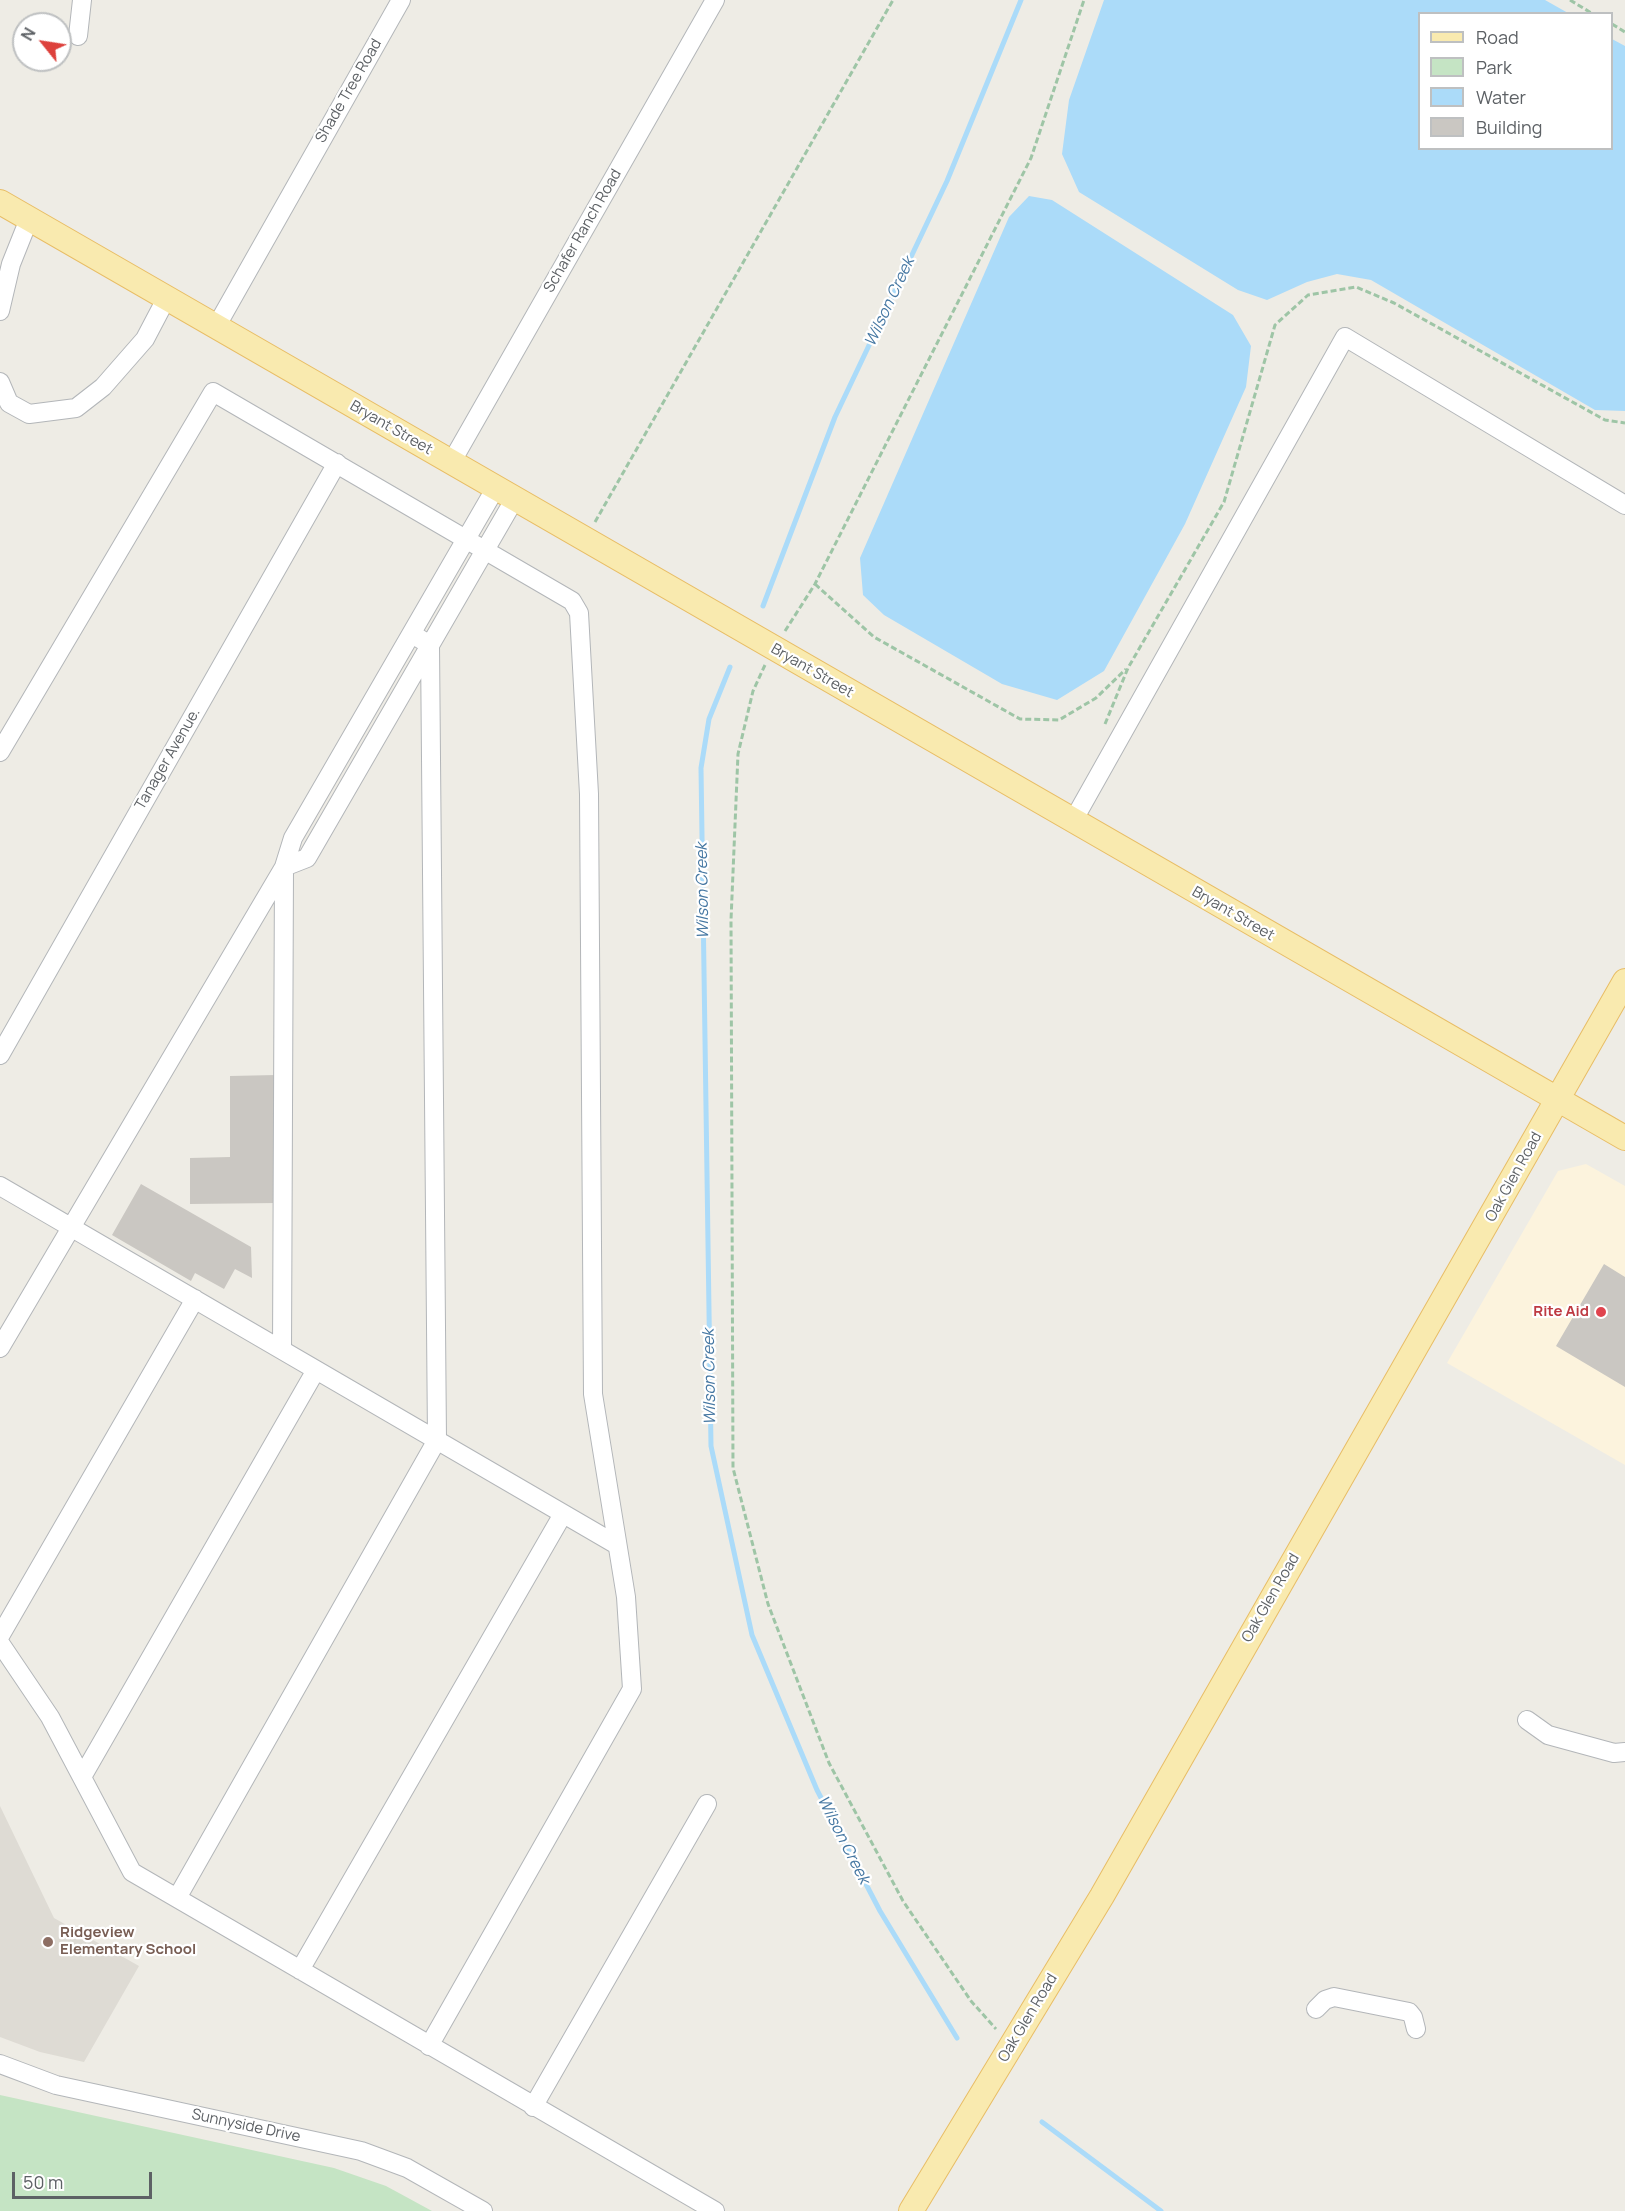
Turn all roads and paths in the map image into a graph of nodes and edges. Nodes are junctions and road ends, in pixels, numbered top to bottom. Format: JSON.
{"nodes":[{"id":1,"x":82,"y":0,"type":"edge"},
{"id":2,"x":401,"y":0,"type":"edge"},
{"id":3,"x":715,"y":0,"type":"edge"},
{"id":4,"x":893,"y":0,"type":"edge"},
{"id":5,"x":1084,"y":0,"type":"edge"},
{"id":6,"x":1570,"y":0,"type":"edge"},
{"id":7,"x":1590,"y":12,"type":"edge"},
{"id":8,"x":78,"y":36,"type":"dead end"},
{"id":9,"x":0,"y":202,"type":"edge"},
{"id":10,"x":29,"y":219,"type":"junction"},
{"id":11,"x":166,"y":298,"type":"junction"},
{"id":12,"x":0,"y":311,"type":"edge"},
{"id":13,"x":216,"y":327,"type":"junction"},
{"id":14,"x":0,"y":382,"type":"edge"},
{"id":15,"x":1625,"y":423,"type":"edge"},
{"id":16,"x":337,"y":463,"type":"junction"},
{"id":17,"x":450,"y":463,"type":"junction"},
{"id":18,"x":505,"y":494,"type":"junction"},
{"id":19,"x":1625,"y":505,"type":"edge"},
{"id":20,"x":466,"y":540,"type":"junction"},
{"id":21,"x":584,"y":540,"type":"junction"},
{"id":22,"x":485,"y":551,"type":"junction"},
{"id":23,"x":815,"y":584,"type":"junction"},
{"id":24,"x":412,"y":634,"type":"junction"},
{"id":25,"x":430,"y":645,"type":"junction"},
{"id":26,"x":774,"y":649,"type":"junction"},
{"id":27,"x":1128,"y":668,"type":"junction"},
{"id":28,"x":1101,"y":733,"type":"dead end"},
{"id":29,"x":0,"y":752,"type":"edge"},
{"id":30,"x":1073,"y":821,"type":"junction"},
{"id":31,"x":284,"y":867,"type":"junction"},
{"id":32,"x":1625,"y":981,"type":"edge"},
{"id":33,"x":0,"y":1055,"type":"edge"},
{"id":34,"x":1558,"y":1099,"type":"junction"},
{"id":35,"x":1625,"y":1138,"type":"edge"},
{"id":36,"x":0,"y":1186,"type":"edge"},
{"id":37,"x":71,"y":1227,"type":"junction"},
{"id":38,"x":195,"y":1299,"type":"junction"},
{"id":39,"x":0,"y":1348,"type":"edge"},
{"id":40,"x":282,"y":1350,"type":"junction"},
{"id":41,"x":316,"y":1370,"type":"junction"},
{"id":42,"x":437,"y":1440,"type":"junction"},
{"id":43,"x":563,"y":1514,"type":"junction"},
{"id":44,"x":617,"y":1545,"type":"junction"},
{"id":45,"x":0,"y":1636,"type":"edge"},
{"id":46,"x":0,"y":1643,"type":"edge"},
{"id":47,"x":1527,"y":1720,"type":"dead end"},
{"id":48,"x":1625,"y":1752,"type":"edge"},
{"id":49,"x":82,"y":1777,"type":"junction"},
{"id":50,"x":707,"y":1804,"type":"dead end"},
{"id":51,"x":177,"y":1898,"type":"junction"},
{"id":52,"x":300,"y":1970,"type":"junction"},
{"id":53,"x":1316,"y":2010,"type":"dead end"},
{"id":54,"x":1416,"y":2029,"type":"dead end"},
{"id":55,"x":429,"y":2046,"type":"junction"},
{"id":56,"x":1011,"y":2046,"type":"junction"},
{"id":57,"x":0,"y":2064,"type":"edge"},
{"id":58,"x":533,"y":2107,"type":"junction"},
{"id":59,"x":483,"y":2211,"type":"edge"},
{"id":60,"x":715,"y":2211,"type":"edge"},
{"id":61,"x":912,"y":2211,"type":"edge"}],
"edges":[{"from":1,"to":8,"type":"street"},
{"from":2,"to":13,"type":"street","name":"Shade Tree Road"},
{"from":3,"to":17,"type":"street","name":"Schafer Ranch Road"},
{"from":4,"to":21,"type":"path"},
{"from":5,"to":23,"type":"path"},
{"from":6,"to":7,"type":"path"},
{"from":9,"to":10,"type":"main road","name":"Bryant Street"},
{"from":10,"to":11,"type":"main road","name":"Bryant Street"},
{"from":10,"to":12,"type":"street"},
{"from":11,"to":13,"type":"main road","name":"Bryant Street"},
{"from":11,"to":14,"type":"street"},
{"from":13,"to":17,"type":"main road","name":"Bryant Street"},
{"from":15,"to":27,"type":"path"},
{"from":16,"to":20,"type":"street"},
{"from":16,"to":29,"type":"street"},
{"from":16,"to":33,"type":"street","name":"Tanager Avenue."},
{"from":17,"to":18,"type":"main road","name":"Bryant Street"},
{"from":18,"to":20,"type":"street"},
{"from":18,"to":21,"type":"main road","name":"Bryant Street"},
{"from":18,"to":22,"type":"street"},
{"from":19,"to":30,"type":"street"},
{"from":20,"to":22,"type":"street"},
{"from":20,"to":24,"type":"street"},
{"from":21,"to":26,"type":"main road","name":"Bryant Street"},
{"from":22,"to":25,"type":"street"},
{"from":22,"to":44,"type":"street"},
{"from":23,"to":26,"type":"path"},
{"from":23,"to":27,"type":"path"},
{"from":24,"to":25,"type":"street"},
{"from":24,"to":31,"type":"street"},
{"from":25,"to":31,"type":"street"},
{"from":25,"to":42,"type":"street"},
{"from":26,"to":30,"type":"main road","name":"Bryant Street"},
{"from":26,"to":56,"type":"path"},
{"from":27,"to":28,"type":"path"},
{"from":30,"to":34,"type":"main road","name":"Bryant Street"},
{"from":31,"to":37,"type":"street"},
{"from":31,"to":40,"type":"street"},
{"from":32,"to":34,"type":"main road","name":"Oak Glen Road"},
{"from":34,"to":35,"type":"main road","name":"Bryant Street"},
{"from":34,"to":56,"type":"main road","name":"Oak Glen Road"},
{"from":36,"to":37,"type":"street"},
{"from":37,"to":38,"type":"street"},
{"from":37,"to":39,"type":"street"},
{"from":38,"to":40,"type":"street"},
{"from":38,"to":45,"type":"street"},
{"from":40,"to":41,"type":"street"},
{"from":41,"to":42,"type":"street"},
{"from":41,"to":49,"type":"street"},
{"from":42,"to":43,"type":"street"},
{"from":42,"to":51,"type":"street"},
{"from":43,"to":44,"type":"street"},
{"from":43,"to":52,"type":"street"},
{"from":44,"to":55,"type":"street"},
{"from":46,"to":49,"type":"street"},
{"from":47,"to":48,"type":"street"},
{"from":49,"to":51,"type":"street"},
{"from":50,"to":58,"type":"street"},
{"from":51,"to":52,"type":"street"},
{"from":52,"to":55,"type":"street"},
{"from":53,"to":54,"type":"street"},
{"from":55,"to":58,"type":"street"},
{"from":56,"to":61,"type":"main road","name":"Oak Glen Road"},
{"from":57,"to":59,"type":"street","name":"Sunnyside Drive"},
{"from":58,"to":60,"type":"street"}]}
